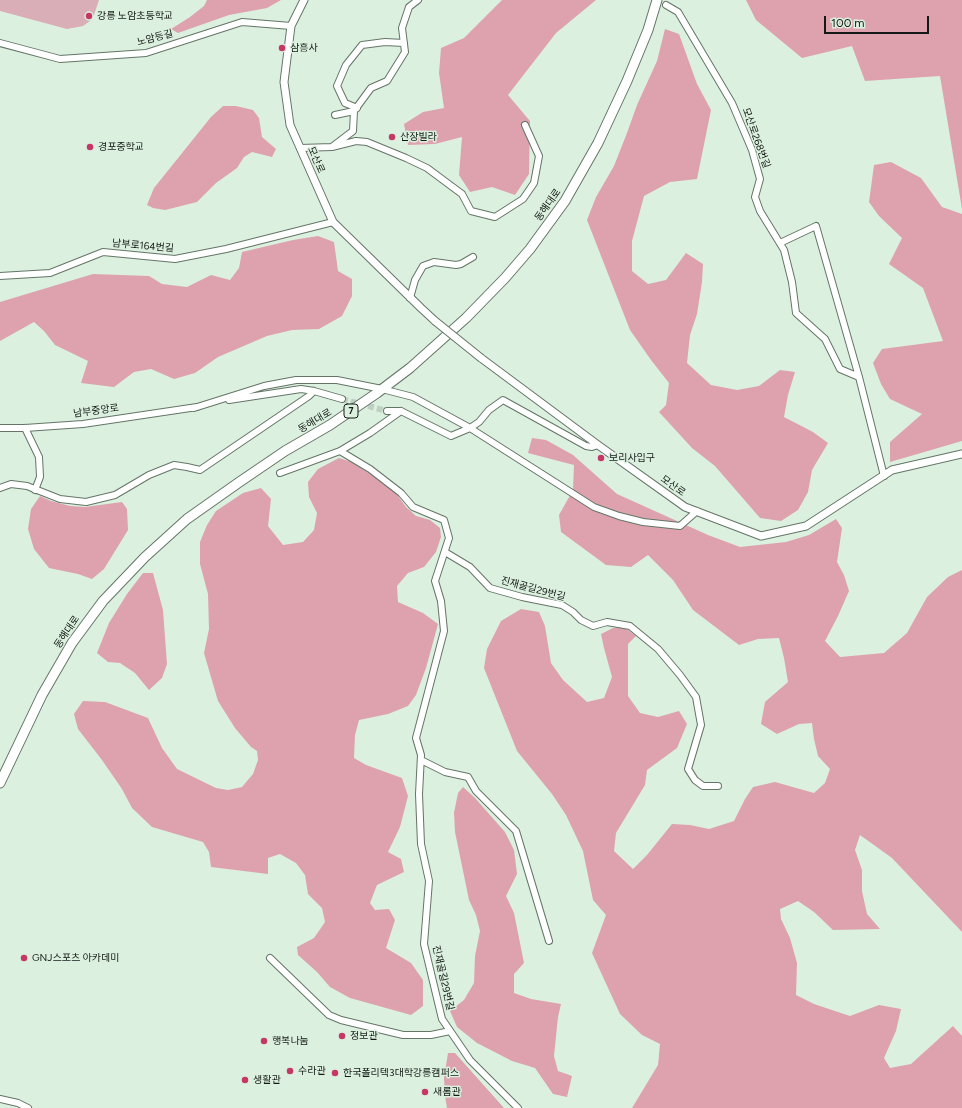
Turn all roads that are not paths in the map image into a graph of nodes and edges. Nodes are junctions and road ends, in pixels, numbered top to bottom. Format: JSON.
{"nodes":[{"id":1,"x":304,"y":0,"type":"edge"},
{"id":2,"x":418,"y":0,"type":"edge"},
{"id":3,"x":658,"y":0,"type":"edge"},
{"id":4,"x":666,"y":5,"type":"dead end"},
{"id":5,"x":291,"y":26,"type":"junction"},
{"id":6,"x":0,"y":43,"type":"edge"},
{"id":7,"x":404,"y":43,"type":"junction"},
{"id":8,"x":356,"y":109,"type":"junction"},
{"id":9,"x":335,"y":115,"type":"dead end"},
{"id":10,"x":525,"y":126,"type":"dead end"},
{"id":11,"x":332,"y":147,"type":"junction"},
{"id":12,"x":300,"y":148,"type":"junction"},
{"id":13,"x":333,"y":222,"type":"junction"},
{"id":14,"x":780,"y":243,"type":"junction"},
{"id":15,"x":473,"y":257,"type":"dead end"},
{"id":16,"x":0,"y":276,"type":"edge"},
{"id":17,"x":410,"y":298,"type":"junction"},
{"id":18,"x":859,"y":377,"type":"junction"},
{"id":19,"x":382,"y":389,"type":"junction"},
{"id":20,"x":314,"y":391,"type":"junction"},
{"id":21,"x":342,"y":399,"type":"tunnel mouth"},
{"id":22,"x":194,"y":408,"type":"junction"},
{"id":23,"x":387,"y":411,"type":"tunnel mouth"},
{"id":24,"x":401,"y":411,"type":"junction"},
{"id":25,"x":0,"y":428,"type":"edge"},
{"id":26,"x":25,"y":428,"type":"junction"},
{"id":27,"x":470,"y":428,"type":"junction"},
{"id":28,"x":598,"y":445,"type":"junction"},
{"id":29,"x":340,"y":451,"type":"junction"},
{"id":30,"x":962,"y":454,"type":"edge"},
{"id":31,"x":280,"y":473,"type":"dead end"},
{"id":32,"x":884,"y":476,"type":"junction"},
{"id":33,"x":0,"y":488,"type":"edge"},
{"id":34,"x":35,"y":490,"type":"junction"},
{"id":35,"x":697,"y":512,"type":"junction"},
{"id":36,"x":445,"y":552,"type":"junction"},
{"id":37,"x":421,"y":760,"type":"junction"},
{"id":38,"x":0,"y":783,"type":"edge"},
{"id":39,"x":718,"y":786,"type":"dead end"},
{"id":40,"x":549,"y":941,"type":"dead end"},
{"id":41,"x":270,"y":958,"type":"dead end"},
{"id":42,"x":450,"y":1031,"type":"junction"},
{"id":43,"x":0,"y":1099,"type":"edge"},
{"id":44,"x":28,"y":1108,"type":"edge"},
{"id":45,"x":518,"y":1108,"type":"edge"}],
"edges":[{"from":1,"to":5,"type":"street","name":"모산로"},
{"from":2,"to":7,"type":"street"},
{"from":3,"to":19,"type":"main road","name":"동해대로","number":"7"},
{"from":4,"to":14,"type":"street","name":"모산로268번길"},
{"from":5,"to":6,"type":"street","name":"노암등길"},
{"from":5,"to":12,"type":"street","name":"모산로"},
{"from":7,"to":8,"type":"street"},
{"from":7,"to":8,"type":"street"},
{"from":8,"to":9,"type":"street"},
{"from":8,"to":11,"type":"street"},
{"from":10,"to":11,"type":"street"},
{"from":11,"to":12,"type":"street"},
{"from":12,"to":13,"type":"street","name":"모산로"},
{"from":13,"to":16,"type":"street","name":"남부로164번길"},
{"from":13,"to":17,"type":"street","name":"모산로"},
{"from":14,"to":18,"type":"street","name":"모산로268번길"},
{"from":14,"to":18,"type":"street"},
{"from":15,"to":17,"type":"street"},
{"from":17,"to":28,"type":"street","name":"모산로","bridge":true},
{"from":18,"to":32,"type":"street"},
{"from":19,"to":22,"type":"street","name":"남부중앙로"},
{"from":19,"to":27,"type":"street","name":"남부중앙로"},
{"from":19,"to":38,"type":"main road","name":"동해대로","number":"7"},
{"from":20,"to":21,"type":"street","name":"남부중앙로"},
{"from":20,"to":22,"type":"street","name":"남부중앙로"},
{"from":20,"to":34,"type":"street"},
{"from":22,"to":26,"type":"street","name":"남부중앙로"},
{"from":23,"to":24,"type":"street"},
{"from":24,"to":27,"type":"street"},
{"from":24,"to":29,"type":"street"},
{"from":25,"to":26,"type":"street","name":"남부중앙로"},
{"from":26,"to":34,"type":"street"},
{"from":27,"to":28,"type":"street"},
{"from":27,"to":35,"type":"street","name":"남부중앙로"},
{"from":28,"to":35,"type":"street","name":"모산로"},
{"from":29,"to":31,"type":"street"},
{"from":29,"to":36,"type":"street","name":"진재골길29번길"},
{"from":30,"to":32,"type":"street","name":"모산로"},
{"from":32,"to":35,"type":"street","name":"모산로"},
{"from":33,"to":34,"type":"street"},
{"from":36,"to":37,"type":"street","name":"진재골길29번길"},
{"from":36,"to":39,"type":"street","name":"진재골길29번길"},
{"from":37,"to":40,"type":"street"},
{"from":37,"to":42,"type":"street","name":"진재골길29번길"},
{"from":41,"to":42,"type":"street"},
{"from":42,"to":45,"type":"street","name":"진재골길29번길"},
{"from":43,"to":44,"type":"street"}]}
